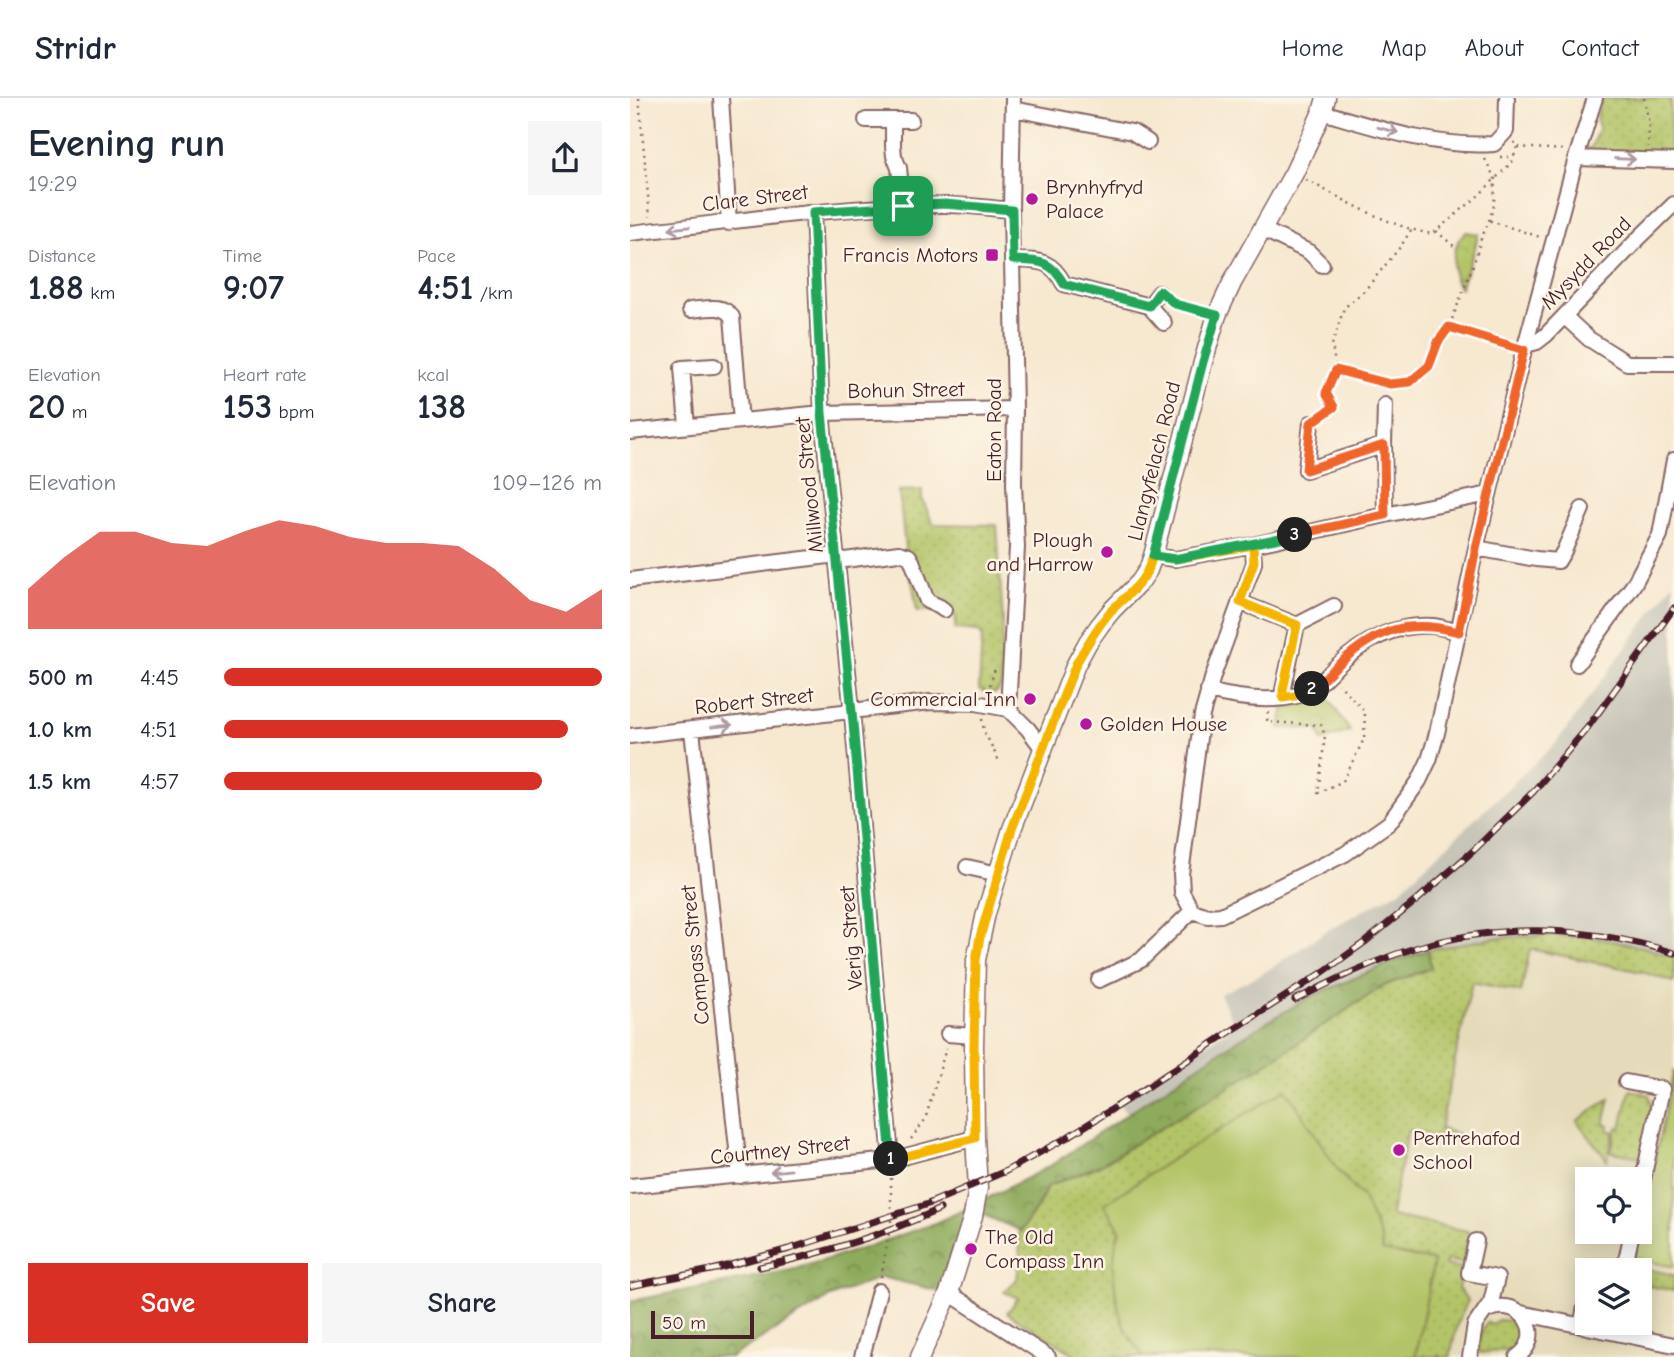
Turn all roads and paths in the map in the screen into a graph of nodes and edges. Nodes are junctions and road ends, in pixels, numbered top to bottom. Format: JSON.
{"nodes":[{"id":1,"x":639,"y":98,"type":"edge"},
{"id":2,"x":721,"y":98,"type":"edge"},
{"id":3,"x":1507,"y":98,"type":"edge"},
{"id":4,"x":1595,"y":98,"type":"edge"},
{"id":5,"x":1644,"y":98,"type":"edge"},
{"id":6,"x":1013,"y":104,"type":"edge"},
{"id":7,"x":1324,"y":105,"type":"edge"},
{"id":8,"x":866,"y":120,"type":"dead end"},
{"id":9,"x":893,"y":120,"type":"junction"},
{"id":10,"x":911,"y":120,"type":"dead end"},
{"id":11,"x":1506,"y":131,"type":"junction"},
{"id":12,"x":1148,"y":142,"type":"dead end"},
{"id":13,"x":1517,"y":147,"type":"junction"},
{"id":14,"x":1482,"y":153,"type":"dead end"},
{"id":15,"x":1577,"y":154,"type":"junction"},
{"id":16,"x":1647,"y":160,"type":"junction"},
{"id":17,"x":1674,"y":161,"type":"edge"},
{"id":18,"x":1294,"y":173,"type":"junction"},
{"id":19,"x":1495,"y":179,"type":"junction"},
{"id":20,"x":1674,"y":204,"type":"edge"},
{"id":21,"x":903,"y":206,"type":"junction"},
{"id":22,"x":1012,"y":210,"type":"junction"},
{"id":23,"x":813,"y":212,"type":"junction"},
{"id":24,"x":1489,"y":221,"type":"junction"},
{"id":25,"x":729,"y":223,"type":"junction"},
{"id":26,"x":1262,"y":229,"type":"junction"},
{"id":27,"x":1411,"y":230,"type":"junction"},
{"id":28,"x":1436,"y":230,"type":"junction"},
{"id":29,"x":651,"y":231,"type":"junction"},
{"id":30,"x":630,"y":233,"type":"edge"},
{"id":31,"x":1553,"y":241,"type":"junction"},
{"id":32,"x":1455,"y":247,"type":"dead end"},
{"id":33,"x":1013,"y":260,"type":"junction"},
{"id":34,"x":1322,"y":265,"type":"dead end"},
{"id":35,"x":1159,"y":293,"type":"joint"},
{"id":36,"x":1149,"y":306,"type":"junction"},
{"id":37,"x":690,"y":310,"type":"dead end"},
{"id":38,"x":1217,"y":315,"type":"junction"},
{"id":39,"x":1564,"y":316,"type":"junction"},
{"id":40,"x":1164,"y":323,"type":"dead end"},
{"id":41,"x":1449,"y":327,"type":"junction"},
{"id":42,"x":1525,"y":348,"type":"junction"},
{"id":43,"x":1674,"y":363,"type":"edge"},
{"id":44,"x":713,"y":366,"type":"dead end"},
{"id":45,"x":1336,"y":370,"type":"junction"},
{"id":46,"x":1385,"y":405,"type":"dead end"},
{"id":47,"x":1015,"y":409,"type":"junction"},
{"id":48,"x":822,"y":413,"type":"junction"},
{"id":49,"x":741,"y":421,"type":"junction"},
{"id":50,"x":1311,"y":423,"type":"joint"},
{"id":51,"x":687,"y":426,"type":"junction"},
{"id":52,"x":630,"y":432,"type":"edge"},
{"id":53,"x":1384,"y":445,"type":"junction"},
{"id":54,"x":1674,"y":460,"type":"edge"},
{"id":55,"x":1489,"y":494,"type":"junction"},
{"id":56,"x":1582,"y":509,"type":"dead end"},
{"id":57,"x":1385,"y":515,"type":"junction"},
{"id":58,"x":1253,"y":545,"type":"junction"},
{"id":59,"x":1476,"y":548,"type":"junction"},
{"id":60,"x":1153,"y":556,"type":"junction"},
{"id":61,"x":837,"y":558,"type":"junction"},
{"id":62,"x":630,"y":580,"type":"edge"},
{"id":63,"x":1240,"y":602,"type":"junction"},
{"id":64,"x":1334,"y":606,"type":"dead end"},
{"id":65,"x":944,"y":610,"type":"dead end"},
{"id":66,"x":1297,"y":625,"type":"junction"},
{"id":67,"x":1459,"y":632,"type":"junction"},
{"id":68,"x":1010,"y":653,"type":"junction"},
{"id":69,"x":1577,"y":664,"type":"dead end"},
{"id":70,"x":1329,"y":673,"type":"junction"},
{"id":71,"x":1208,"y":691,"type":"junction"},
{"id":72,"x":1276,"y":698,"type":"junction"},
{"id":73,"x":985,"y":705,"type":"junction"},
{"id":74,"x":1008,"y":709,"type":"junction"},
{"id":75,"x":852,"y":712,"type":"junction"},
{"id":76,"x":692,"y":730,"type":"junction"},
{"id":77,"x":630,"y":736,"type":"edge"},
{"id":78,"x":1043,"y":749,"type":"junction"},
{"id":79,"x":1000,"y":762,"type":"dead end"},
{"id":80,"x":967,"y":867,"type":"dead end"},
{"id":81,"x":998,"y":874,"type":"junction"},
{"id":82,"x":1192,"y":911,"type":"junction"},
{"id":83,"x":1099,"y":980,"type":"dead end"},
{"id":84,"x":974,"y":1036,"type":"junction"},
{"id":85,"x":948,"y":1038,"type":"joint"},
{"id":86,"x":1626,"y":1082,"type":"dead end"},
{"id":87,"x":975,"y":1138,"type":"junction"},
{"id":88,"x":910,"y":1141,"type":"dead end"},
{"id":89,"x":891,"y":1160,"type":"junction"},
{"id":90,"x":1646,"y":1167,"type":"edge"},
{"id":91,"x":740,"y":1176,"type":"junction"},
{"id":92,"x":630,"y":1186,"type":"edge"},
{"id":93,"x":1476,"y":1241,"type":"dead end"},
{"id":94,"x":879,"y":1291,"type":"joint"},
{"id":95,"x":948,"y":1293,"type":"junction"},
{"id":96,"x":1487,"y":1310,"type":"junction"},
{"id":97,"x":1521,"y":1313,"type":"junction"},
{"id":98,"x":1575,"y":1325,"type":"edge"},
{"id":99,"x":1640,"y":1335,"type":"edge"},
{"id":100,"x":1674,"y":1345,"type":"edge"},
{"id":101,"x":862,"y":1357,"type":"edge"},
{"id":102,"x":920,"y":1357,"type":"edge"},
{"id":103,"x":1048,"y":1357,"type":"edge"},
{"id":104,"x":1469,"y":1357,"type":"edge"},
{"id":105,"x":1517,"y":1357,"type":"edge"}],
"edges":[{"from":1,"to":29,"type":"path"},
{"from":2,"to":25,"type":"street"},
{"from":3,"to":11,"type":"street"},
{"from":4,"to":15,"type":"street"},
{"from":5,"to":16,"type":"path"},
{"from":6,"to":12,"type":"street"},
{"from":6,"to":22,"type":"street","name":"Eaton Road"},
{"from":7,"to":11,"type":"street","one_way":true},
{"from":7,"to":18,"type":"main road","name":"Llangyfelach Road"},
{"from":8,"to":9,"type":"street"},
{"from":9,"to":10,"type":"street"},
{"from":9,"to":21,"type":"street"},
{"from":11,"to":13,"type":"path"},
{"from":13,"to":15,"type":"path"},
{"from":13,"to":19,"type":"path"},
{"from":14,"to":19,"type":"path"},
{"from":15,"to":16,"type":"street","one_way":true},
{"from":15,"to":31,"type":"street"},
{"from":16,"to":17,"type":"street"},
{"from":18,"to":26,"type":"main road","name":"Llangyfelach Road"},
{"from":18,"to":27,"type":"path"},
{"from":19,"to":24,"type":"path"},
{"from":19,"to":28,"type":"path"},
{"from":20,"to":39,"type":"street","name":"Mysydd Road"},
{"from":21,"to":22,"type":"street","name":"Clare Street"},
{"from":21,"to":23,"type":"street","name":"Clare Street"},
{"from":22,"to":33,"type":"street","name":"Eaton Road"},
{"from":23,"to":25,"type":"street","name":"Clare Street"},
{"from":23,"to":48,"type":"street","name":"Millwood Street"},
{"from":24,"to":31,"type":"path"},
{"from":24,"to":41,"type":"path"},
{"from":25,"to":29,"type":"street","name":"Clare Street","one_way":true},
{"from":26,"to":34,"type":"street"},
{"from":26,"to":38,"type":"main road","name":"Llangyfelach Road"},
{"from":27,"to":28,"type":"path"},
{"from":27,"to":45,"type":"path"},
{"from":28,"to":32,"type":"path"},
{"from":29,"to":30,"type":"street","name":"Clare Street"},
{"from":31,"to":42,"type":"street"},
{"from":33,"to":36,"type":"street"},
{"from":33,"to":47,"type":"street","name":"Eaton Road"},
{"from":35,"to":36,"type":"street"},
{"from":35,"to":38,"type":"path"},
{"from":36,"to":40,"type":"street"},
{"from":37,"to":49,"type":"street"},
{"from":38,"to":60,"type":"main road","name":"Llangyfelach Road"},
{"from":39,"to":42,"type":"street","name":"Mysydd Road"},
{"from":39,"to":43,"type":"street"},
{"from":41,"to":42,"type":"path"},
{"from":41,"to":45,"type":"path"},
{"from":42,"to":55,"type":"street"},
{"from":44,"to":51,"type":"street"},
{"from":45,"to":50,"type":"path"},
{"from":46,"to":53,"type":"street"},
{"from":47,"to":48,"type":"street","name":"Bohun Street"},
{"from":47,"to":68,"type":"street","name":"Eaton Road"},
{"from":48,"to":49,"type":"street","name":"Bohun Street"},
{"from":48,"to":61,"type":"street","name":"Millwood Street"},
{"from":49,"to":51,"type":"street","name":"Bohun Street"},
{"from":50,"to":53,"type":"street"},
{"from":51,"to":52,"type":"street","name":"Bohun Street"},
{"from":53,"to":57,"type":"street"},
{"from":54,"to":69,"type":"street"},
{"from":55,"to":57,"type":"street"},
{"from":55,"to":59,"type":"street"},
{"from":56,"to":59,"type":"street"},
{"from":57,"to":58,"type":"street"},
{"from":58,"to":60,"type":"street"},
{"from":58,"to":63,"type":"street"},
{"from":59,"to":67,"type":"street"},
{"from":60,"to":78,"type":"main road","name":"Llangyfelach Road"},
{"from":61,"to":62,"type":"street"},
{"from":61,"to":65,"type":"street"},
{"from":61,"to":75,"type":"street","name":"Millwood Street"},
{"from":63,"to":66,"type":"street"},
{"from":63,"to":71,"type":"street"},
{"from":64,"to":66,"type":"street"},
{"from":66,"to":72,"type":"street"},
{"from":67,"to":70,"type":"street"},
{"from":67,"to":82,"type":"street"},
{"from":68,"to":73,"type":"path"},
{"from":68,"to":74,"type":"street","name":"Eaton Road"},
{"from":70,"to":72,"type":"street"},
{"from":70,"to":72,"type":"path"},
{"from":71,"to":72,"type":"street"},
{"from":71,"to":82,"type":"street"},
{"from":73,"to":74,"type":"street","name":"Robert Street"},
{"from":73,"to":75,"type":"street","name":"Robert Street"},
{"from":73,"to":79,"type":"path"},
{"from":74,"to":78,"type":"street"},
{"from":76,"to":75,"type":"street","name":"Robert Street","one_way":true},
{"from":75,"to":89,"type":"street","name":"Verig Street"},
{"from":76,"to":77,"type":"street","name":"Robert Street"},
{"from":76,"to":91,"type":"street","name":"Compass Street"},
{"from":78,"to":81,"type":"main road","name":"Llangyfelach Road"},
{"from":80,"to":81,"type":"street"},
{"from":81,"to":84,"type":"main road","name":"Llangyfelach Road"},
{"from":82,"to":83,"type":"street"},
{"from":84,"to":85,"type":"street"},
{"from":84,"to":87,"type":"main road","name":"Llangyfelach Road"},
{"from":85,"to":88,"type":"path"},
{"from":86,"to":90,"type":"street"},
{"from":87,"to":89,"type":"street","name":"Courtney Street"},
{"from":87,"to":95,"type":"main road","name":"Llangyfelach Road"},
{"from":89,"to":91,"type":"street","name":"Courtney Street","one_way":true},
{"from":89,"to":94,"type":"path"},
{"from":91,"to":92,"type":"street","name":"Courtney Street"},
{"from":93,"to":96,"type":"street"},
{"from":94,"to":101,"type":"street"},
{"from":95,"to":102,"type":"main road","name":"Llangyfelach Road"},
{"from":95,"to":103,"type":"street"},
{"from":96,"to":97,"type":"street"},
{"from":96,"to":104,"type":"street"},
{"from":97,"to":98,"type":"street"},
{"from":97,"to":105,"type":"street"},
{"from":99,"to":100,"type":"street"}]}
